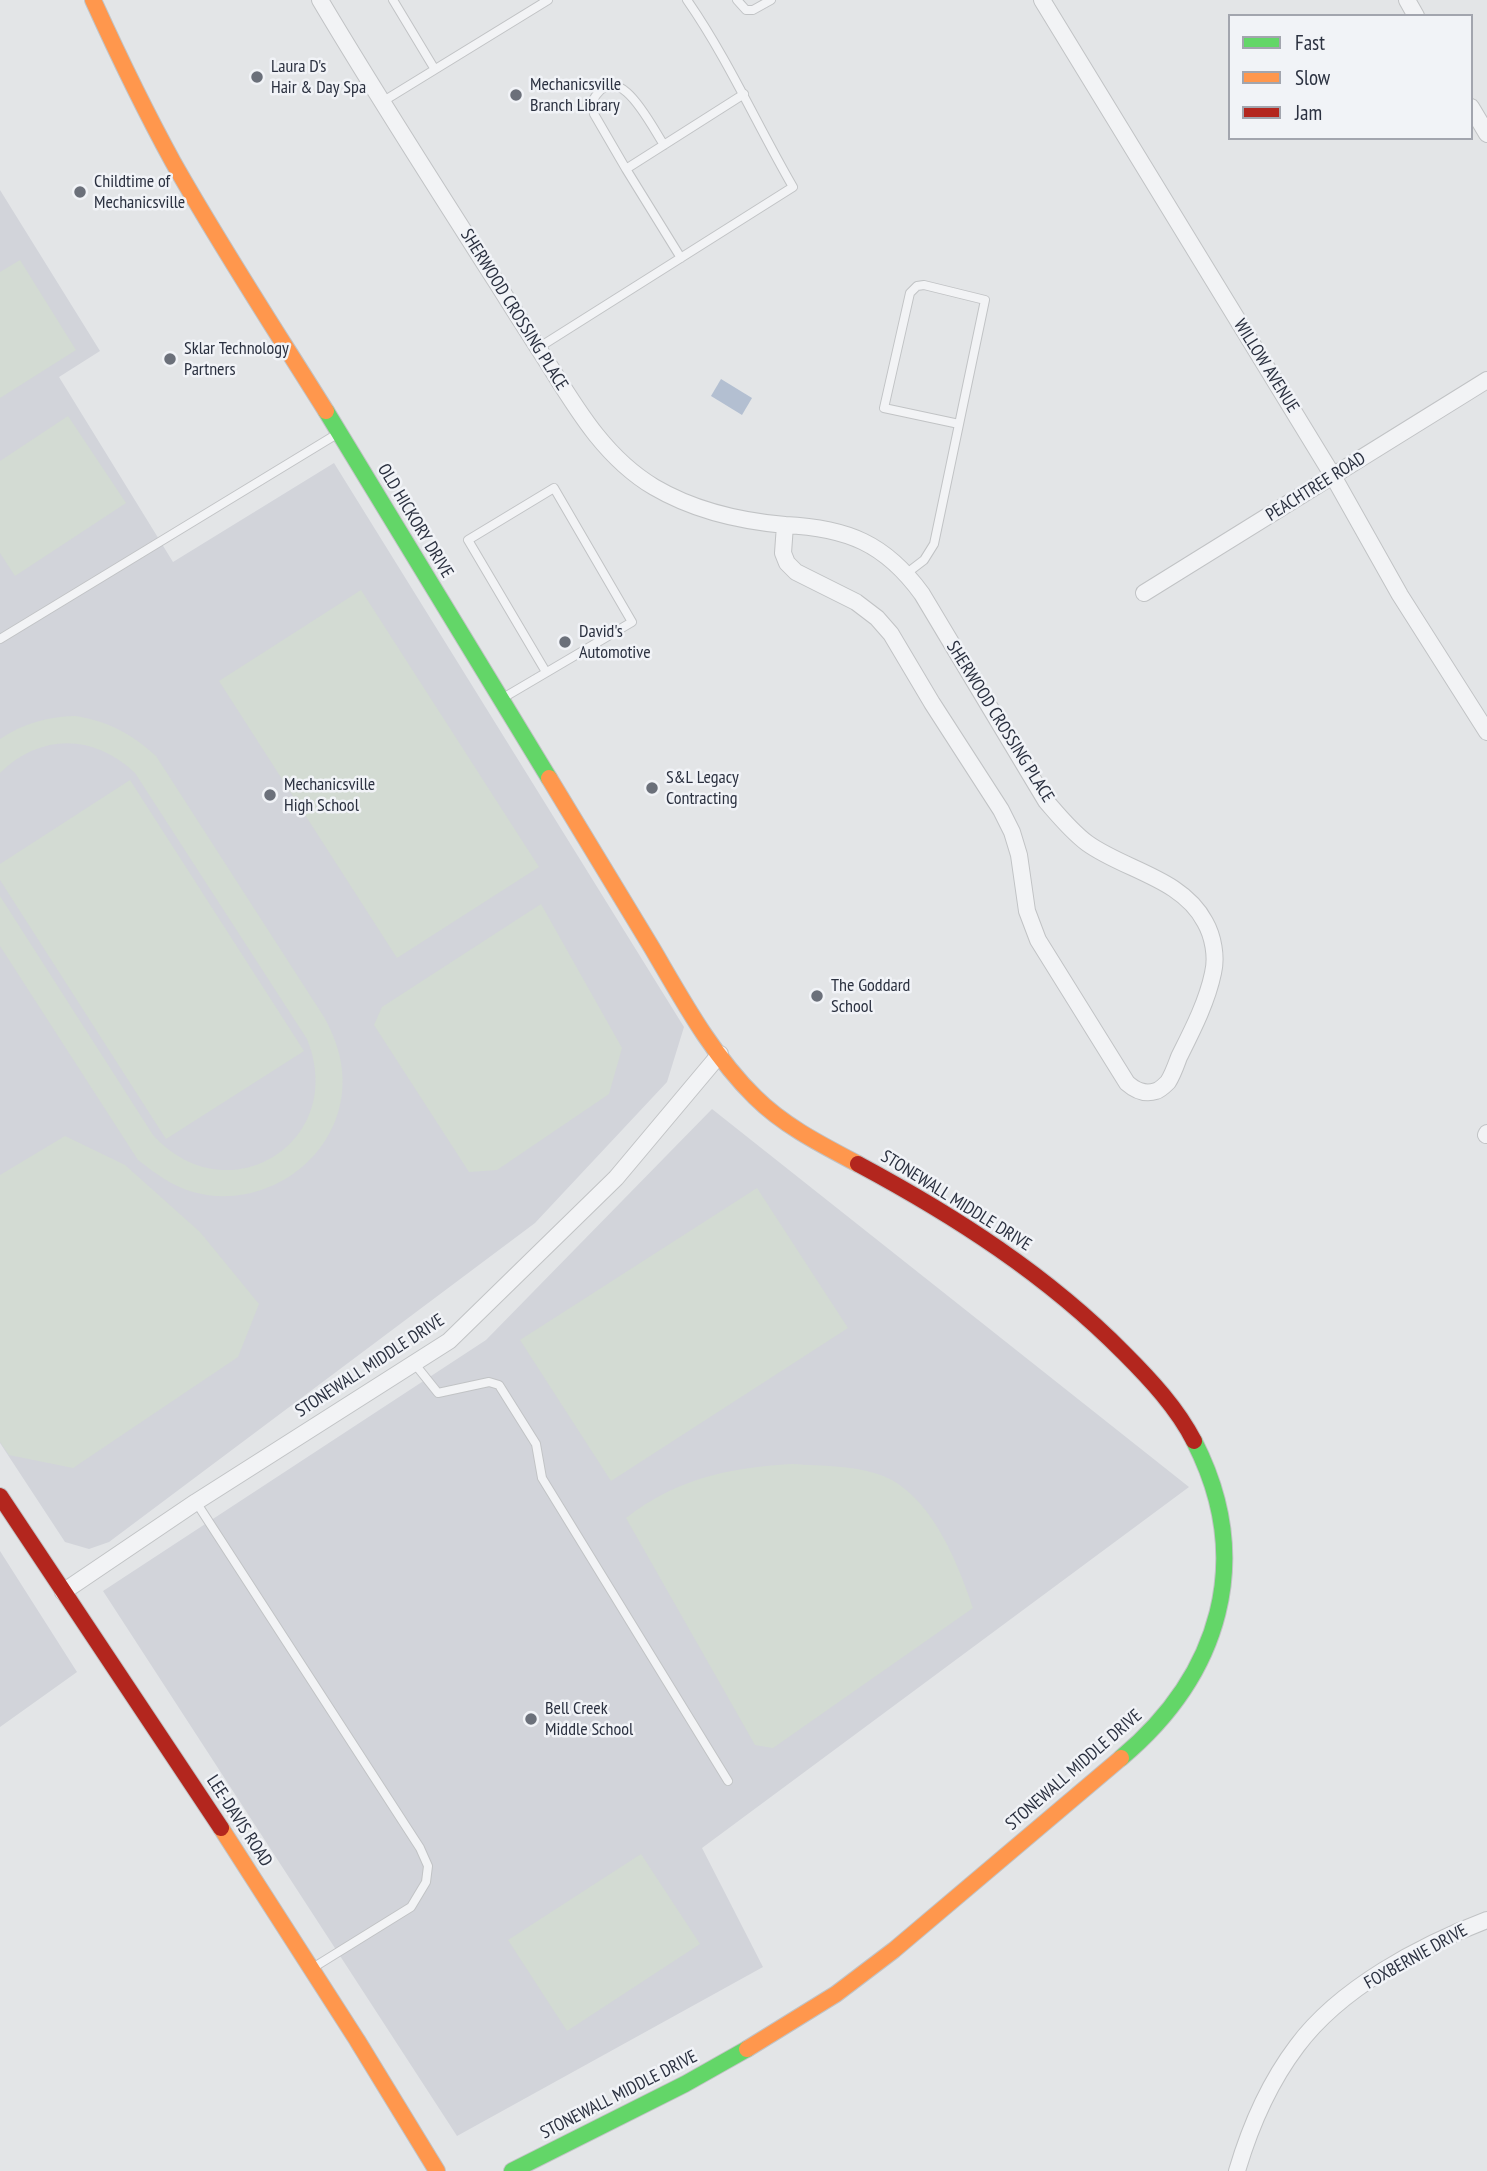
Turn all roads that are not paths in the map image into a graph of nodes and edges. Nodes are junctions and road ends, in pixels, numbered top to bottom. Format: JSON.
{"nodes":[{"id":1,"x":93,"y":0,"type":"edge"},
{"id":2,"x":320,"y":0,"type":"edge"},
{"id":3,"x":393,"y":0,"type":"edge"},
{"id":4,"x":548,"y":0,"type":"edge"},
{"id":5,"x":687,"y":0,"type":"edge"},
{"id":6,"x":737,"y":0,"type":"edge"},
{"id":7,"x":771,"y":0,"type":"edge"},
{"id":8,"x":1042,"y":0,"type":"edge"},
{"id":9,"x":434,"y":68,"type":"junction"},
{"id":10,"x":744,"y":94,"type":"junction"},
{"id":11,"x":382,"y":102,"type":"junction"},
{"id":12,"x":1473,"y":110,"type":"edge"},
{"id":13,"x":1487,"y":134,"type":"edge"},
{"id":14,"x":664,"y":145,"type":"junction"},
{"id":15,"x":626,"y":169,"type":"junction"},
{"id":16,"x":681,"y":258,"type":"junction"},
{"id":17,"x":538,"y":348,"type":"junction"},
{"id":18,"x":1487,"y":380,"type":"edge"},
{"id":19,"x":959,"y":424,"type":"junction"},
{"id":20,"x":340,"y":433,"type":"junction"},
{"id":21,"x":1333,"y":476,"type":"junction"},
{"id":22,"x":785,"y":525,"type":"junction"},
{"id":23,"x":907,"y":573,"type":"junction"},
{"id":24,"x":1144,"y":593,"type":"dead end"},
{"id":25,"x":0,"y":639,"type":"edge"},
{"id":26,"x":546,"y":672,"type":"junction"},
{"id":27,"x":500,"y":699,"type":"junction"},
{"id":28,"x":1487,"y":732,"type":"edge"},
{"id":29,"x":719,"y":1054,"type":"junction"},
{"id":30,"x":414,"y":1363,"type":"junction"},
{"id":31,"x":0,"y":1496,"type":"edge"},
{"id":32,"x":196,"y":1502,"type":"junction"},
{"id":33,"x":63,"y":1592,"type":"junction"},
{"id":34,"x":728,"y":1781,"type":"dead end"},
{"id":35,"x":1487,"y":1920,"type":"edge"},
{"id":36,"x":311,"y":1969,"type":"junction"},
{"id":37,"x":438,"y":2171,"type":"edge"},
{"id":38,"x":512,"y":2171,"type":"edge"},
{"id":39,"x":1237,"y":2171,"type":"edge"}],
"edges":[{"from":1,"to":20,"type":"street","name":"OLD HICKORY DRIVE"},
{"from":2,"to":11,"type":"street","name":"SHERWOOD CROSSING PLACE"},
{"from":3,"to":9,"type":"lane"},
{"from":4,"to":9,"type":"lane"},
{"from":5,"to":10,"type":"lane"},
{"from":6,"to":7,"type":"lane"},
{"from":8,"to":21,"type":"street","name":"WILLOW AVENUE"},
{"from":9,"to":11,"type":"lane"},
{"from":10,"to":14,"type":"lane"},
{"from":10,"to":16,"type":"lane"},
{"from":11,"to":17,"type":"street","name":"SHERWOOD CROSSING PLACE"},
{"from":12,"to":13,"type":"street"},
{"from":14,"to":15,"type":"lane"},
{"from":14,"to":15,"type":"lane"},
{"from":15,"to":16,"type":"lane"},
{"from":16,"to":17,"type":"lane"},
{"from":17,"to":22,"type":"street","name":"SHERWOOD CROSSING PLACE"},
{"from":18,"to":21,"type":"street","name":"PEACHTREE ROAD"},
{"from":19,"to":19,"type":"lane"},
{"from":19,"to":23,"type":"lane"},
{"from":20,"to":25,"type":"lane"},
{"from":20,"to":27,"type":"street","name":"OLD HICKORY DRIVE"},
{"from":21,"to":24,"type":"street","name":"PEACHTREE ROAD"},
{"from":21,"to":28,"type":"street","name":"WILLOW AVENUE"},
{"from":22,"to":23,"type":"street","name":"SHERWOOD CROSSING PLACE"},
{"from":22,"to":23,"type":"street","name":"SHERWOOD CROSSING PLACE"},
{"from":26,"to":26,"type":"lane"},
{"from":26,"to":27,"type":"lane"},
{"from":27,"to":29,"type":"street","name":"OLD HICKORY DRIVE"},
{"from":29,"to":30,"type":"street","name":"STONEWALL MIDDLE DRIVE"},
{"from":29,"to":38,"type":"street","name":"STONEWALL MIDDLE DRIVE"},
{"from":30,"to":32,"type":"street","name":"STONEWALL MIDDLE DRIVE"},
{"from":30,"to":34,"type":"lane"},
{"from":31,"to":33,"type":"street","name":"LEE-DAVIS ROAD"},
{"from":32,"to":33,"type":"street","name":"STONEWALL MIDDLE DRIVE"},
{"from":32,"to":36,"type":"lane"},
{"from":33,"to":36,"type":"street","name":"LEE-DAVIS ROAD"},
{"from":35,"to":39,"type":"street","name":"FOXBERNIE DRIVE"},
{"from":36,"to":37,"type":"street","name":"LEE-DAVIS ROAD"}]}
